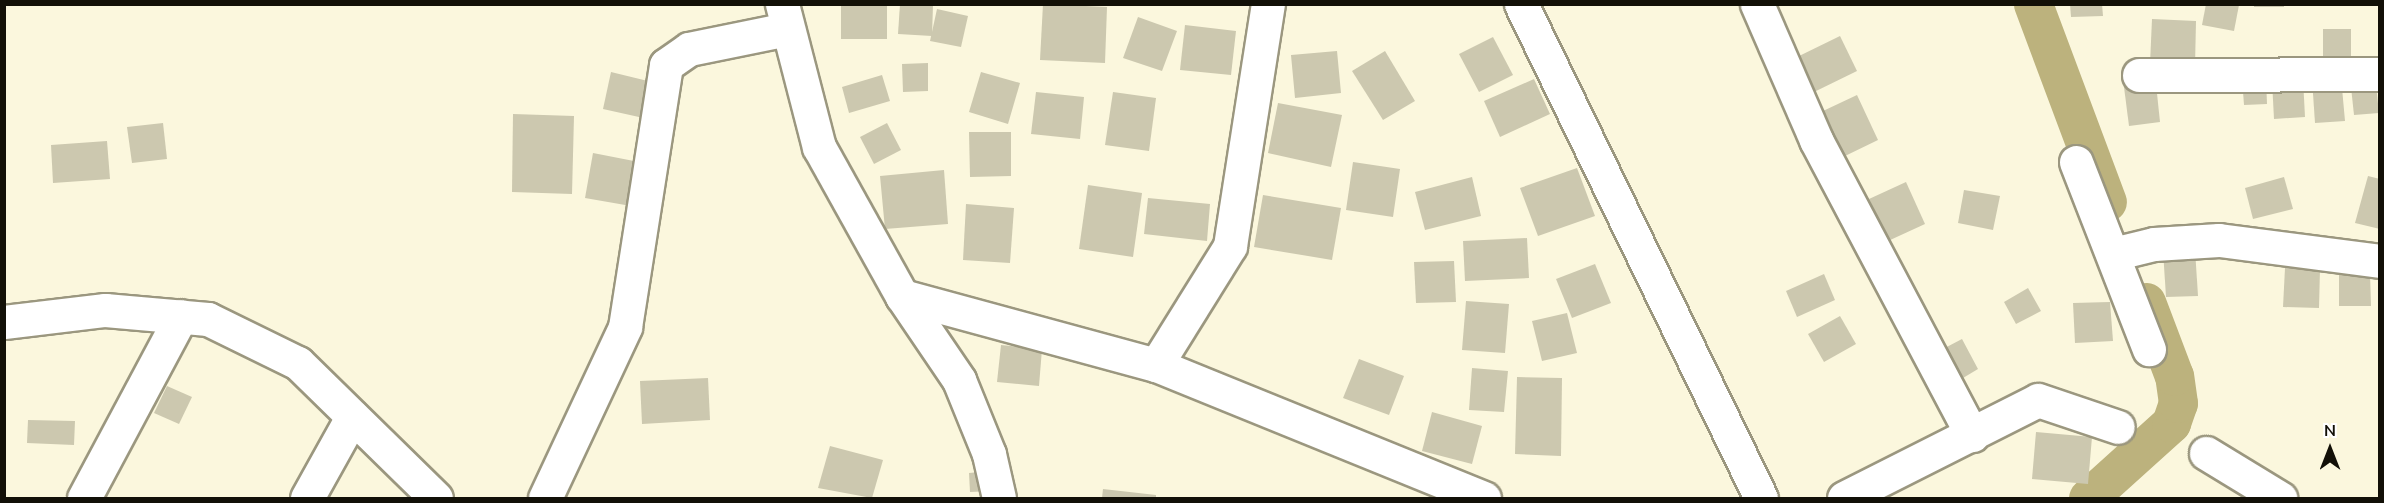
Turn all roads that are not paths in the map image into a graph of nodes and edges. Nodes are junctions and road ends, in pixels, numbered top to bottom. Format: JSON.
{"nodes":[{"id":1,"x":1268,"y":4,"type":"edge"},
{"id":2,"x":1521,"y":4,"type":"edge"},
{"id":3,"x":1758,"y":4,"type":"edge"},
{"id":4,"x":784,"y":17,"type":"edge"},
{"id":5,"x":2379,"y":74,"type":"edge"},
{"id":6,"x":2139,"y":75,"type":"dead end"},
{"id":7,"x":2076,"y":162,"type":"dead end"},
{"id":8,"x":2122,"y":251,"type":"junction"},
{"id":9,"x":2379,"y":261,"type":"edge"},
{"id":10,"x":902,"y":296,"type":"junction"},
{"id":11,"x":181,"y":316,"type":"junction"},
{"id":12,"x":4,"y":322,"type":"edge"},
{"id":13,"x":2149,"y":349,"type":"dead end"},
{"id":14,"x":1156,"y":365,"type":"junction"},
{"id":15,"x":352,"y":417,"type":"junction"},
{"id":16,"x":2118,"y":427,"type":"dead end"},
{"id":17,"x":1972,"y":435,"type":"junction"},
{"id":18,"x":2206,"y":453,"type":"dead end"},
{"id":19,"x":84,"y":498,"type":"edge"},
{"id":20,"x":307,"y":498,"type":"edge"},
{"id":21,"x":436,"y":498,"type":"edge"},
{"id":22,"x":545,"y":498,"type":"edge"},
{"id":23,"x":999,"y":498,"type":"edge"},
{"id":24,"x":1484,"y":498,"type":"edge"},
{"id":25,"x":1761,"y":498,"type":"edge"},
{"id":26,"x":1844,"y":498,"type":"edge"},
{"id":27,"x":2280,"y":498,"type":"edge"}],
"edges":[{"from":1,"to":14,"type":"street"},
{"from":2,"to":25,"type":"street"},
{"from":3,"to":17,"type":"street"},
{"from":4,"to":10,"type":"street"},
{"from":4,"to":22,"type":"street"},
{"from":5,"to":6,"type":"street"},
{"from":7,"to":8,"type":"street"},
{"from":8,"to":9,"type":"street"},
{"from":8,"to":13,"type":"street"},
{"from":10,"to":14,"type":"street"},
{"from":10,"to":23,"type":"street"},
{"from":11,"to":12,"type":"street"},
{"from":11,"to":15,"type":"street"},
{"from":11,"to":19,"type":"street"},
{"from":14,"to":24,"type":"street"},
{"from":15,"to":20,"type":"street"},
{"from":15,"to":21,"type":"street"},
{"from":16,"to":17,"type":"street"},
{"from":17,"to":26,"type":"street"},
{"from":18,"to":27,"type":"street"}]}
